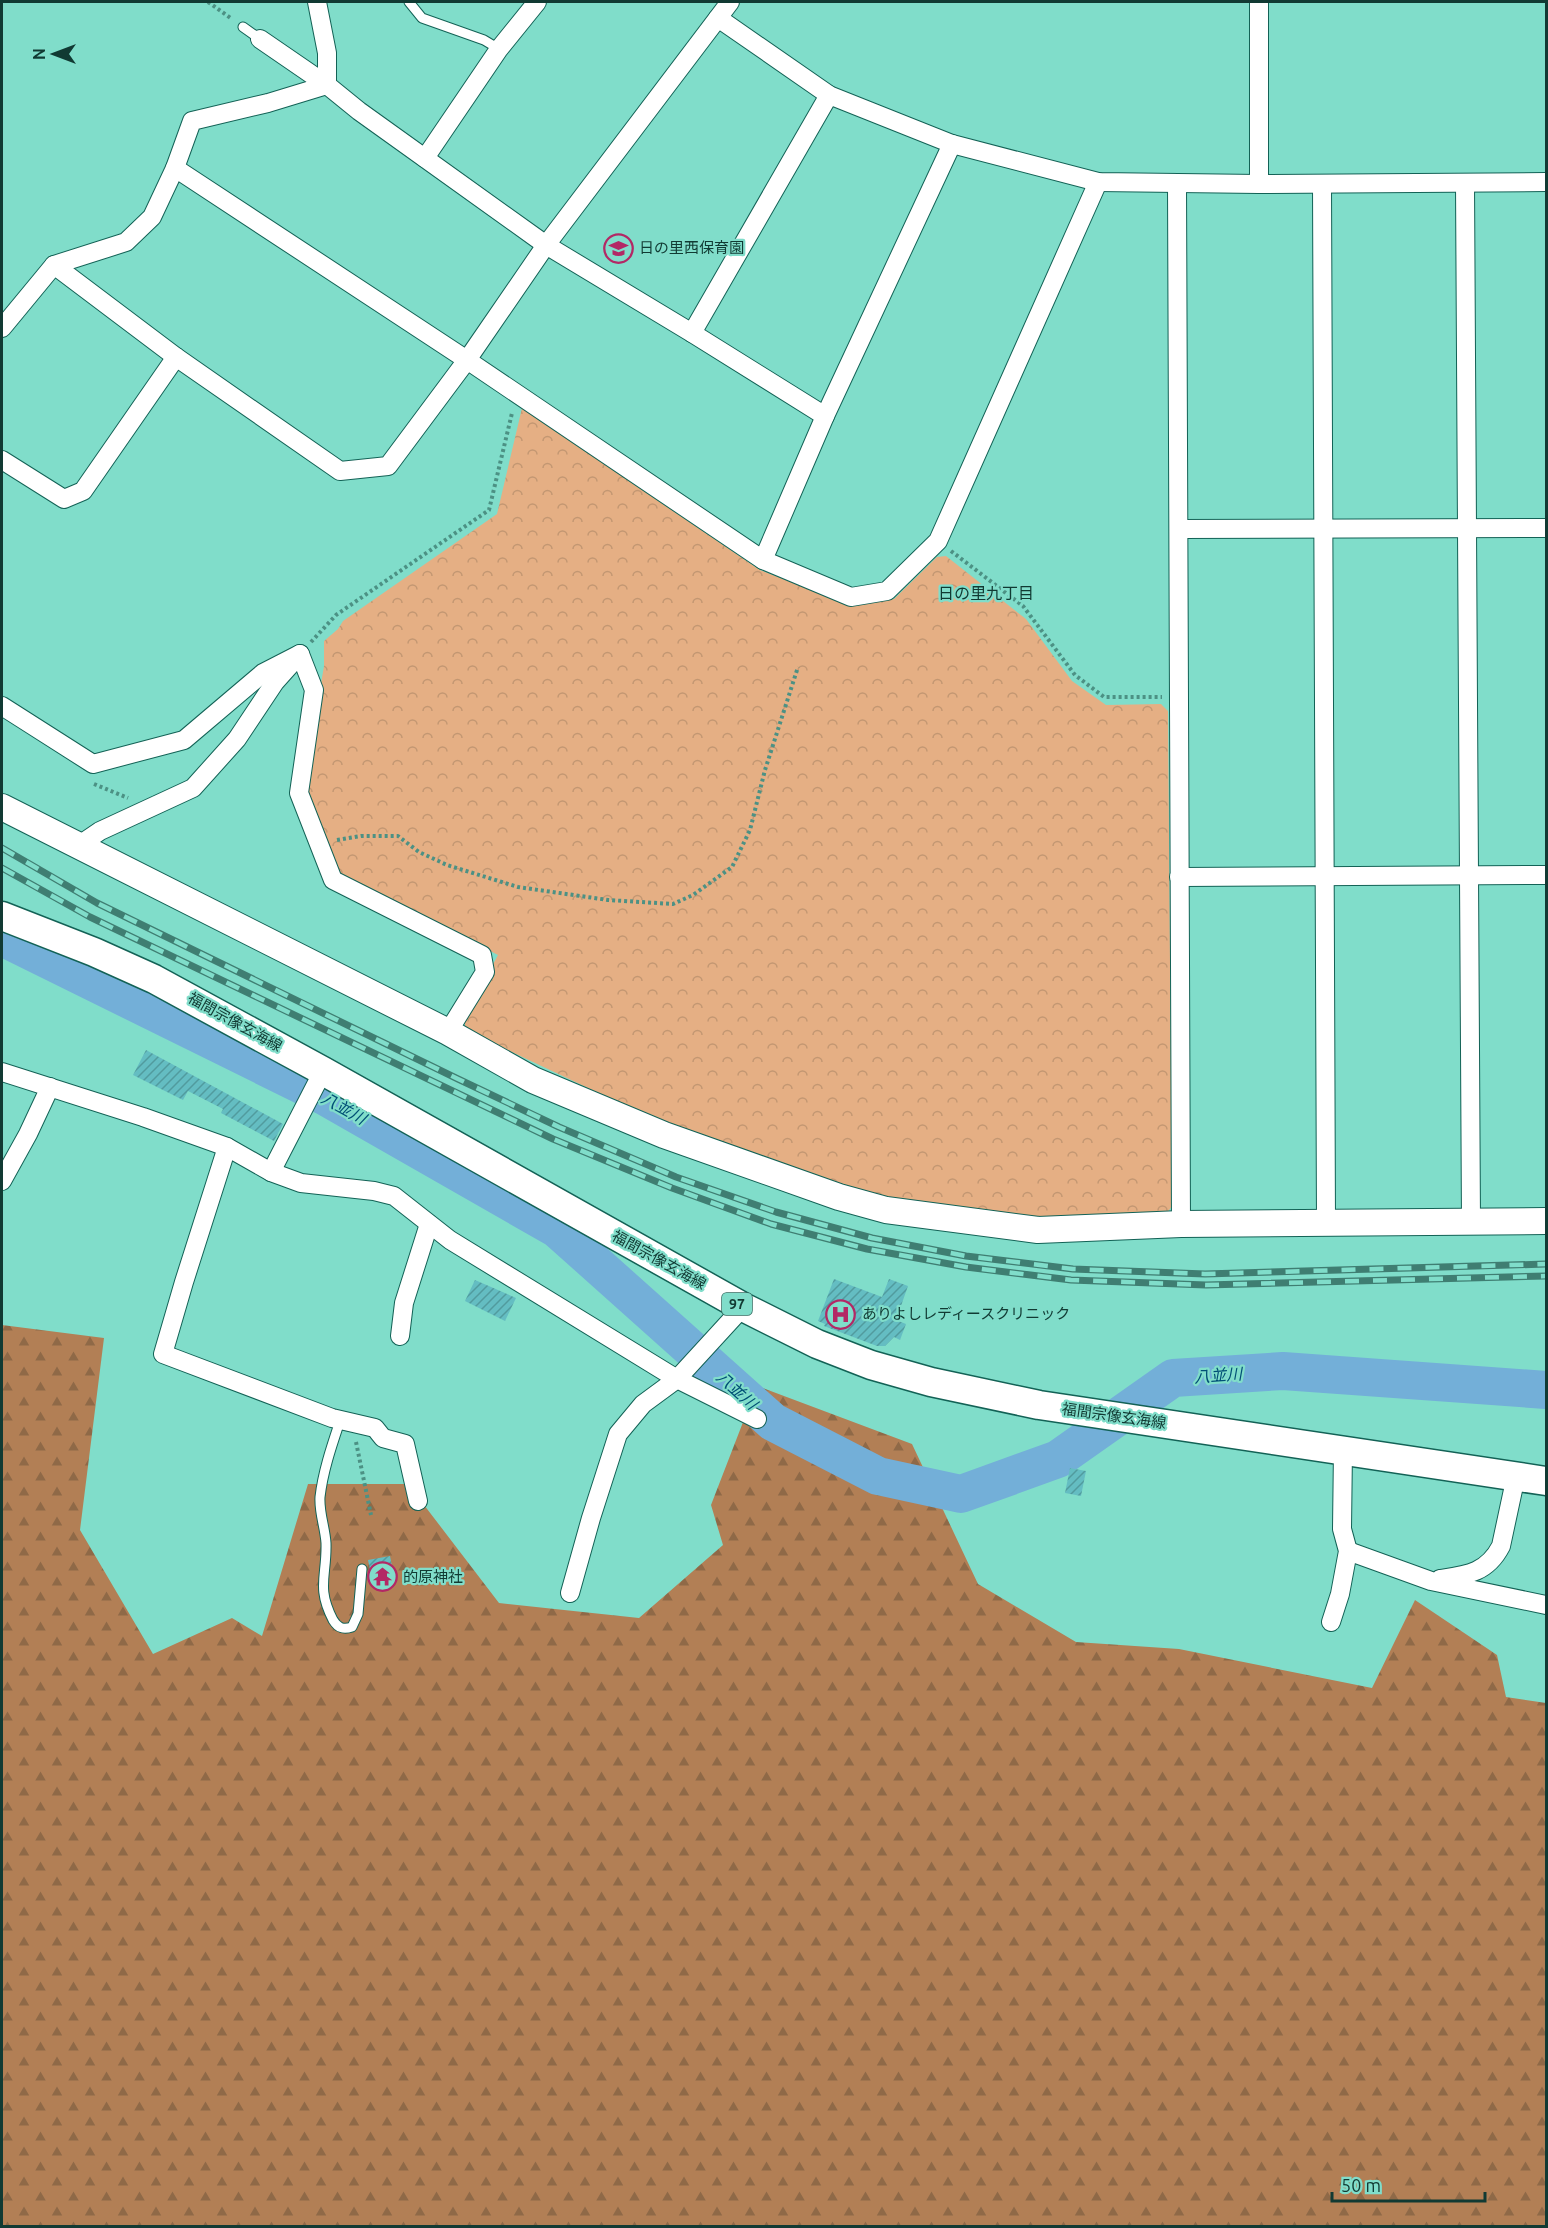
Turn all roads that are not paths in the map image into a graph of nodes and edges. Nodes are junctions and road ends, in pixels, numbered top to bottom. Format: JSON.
{"nodes":[{"id":1,"x":317,"y":2,"type":"edge"},
{"id":2,"x":409,"y":2,"type":"edge"},
{"id":3,"x":537,"y":2,"type":"edge"},
{"id":4,"x":730,"y":2,"type":"edge"},
{"id":5,"x":1259,"y":2,"type":"edge"},
{"id":6,"x":718,"y":18,"type":"junction"},
{"id":7,"x":243,"y":27,"type":"road end"},
{"id":8,"x":260,"y":39,"type":"joint"},
{"id":9,"x":499,"y":49,"type":"junction"},
{"id":10,"x":327,"y":85,"type":"junction"},
{"id":11,"x":829,"y":95,"type":"junction"},
{"id":12,"x":952,"y":144,"type":"junction"},
{"id":13,"x":425,"y":158,"type":"junction"},
{"id":14,"x":175,"y":168,"type":"junction"},
{"id":15,"x":1098,"y":182,"type":"junction"},
{"id":16,"x":1546,"y":182,"type":"edge"},
{"id":17,"x":1465,"y":183,"type":"junction"},
{"id":18,"x":1177,"y":184,"type":"junction"},
{"id":19,"x":1259,"y":184,"type":"junction"},
{"id":20,"x":1322,"y":184,"type":"junction"},
{"id":21,"x":546,"y":245,"type":"junction"},
{"id":22,"x":54,"y":265,"type":"junction"},
{"id":23,"x":2,"y":328,"type":"edge"},
{"id":24,"x":692,"y":333,"type":"junction"},
{"id":25,"x":176,"y":357,"type":"junction"},
{"id":26,"x":467,"y":360,"type":"junction"},
{"id":27,"x":825,"y":416,"type":"junction"},
{"id":28,"x":2,"y":460,"type":"edge"},
{"id":29,"x":1467,"y":528,"type":"junction"},
{"id":30,"x":1546,"y":528,"type":"edge"},
{"id":31,"x":1179,"y":529,"type":"junction"},
{"id":32,"x":1322,"y":529,"type":"junction"},
{"id":33,"x":763,"y":560,"type":"junction"},
{"id":34,"x":300,"y":654,"type":"junction"},
{"id":35,"x":2,"y":706,"type":"edge"},
{"id":36,"x":2,"y":807,"type":"edge"},
{"id":37,"x":78,"y":846,"type":"junction"},
{"id":38,"x":1470,"y":875,"type":"junction"},
{"id":39,"x":1546,"y":875,"type":"edge"},
{"id":40,"x":1325,"y":876,"type":"junction"},
{"id":41,"x":1179,"y":877,"type":"junction"},
{"id":42,"x":2,"y":916,"type":"edge"},
{"id":43,"x":448,"y":1032,"type":"junction"},
{"id":44,"x":2,"y":1072,"type":"edge"},
{"id":45,"x":319,"y":1078,"type":"junction"},
{"id":46,"x":50,"y":1087,"type":"junction"},
{"id":47,"x":227,"y":1148,"type":"junction"},
{"id":48,"x":271,"y":1172,"type":"junction"},
{"id":49,"x":2,"y":1181,"type":"edge"},
{"id":50,"x":1546,"y":1221,"type":"edge"},
{"id":51,"x":1471,"y":1222,"type":"junction"},
{"id":52,"x":1326,"y":1223,"type":"junction"},
{"id":53,"x":429,"y":1224,"type":"junction"},
{"id":54,"x":1181,"y":1224,"type":"junction"},
{"id":55,"x":743,"y":1307,"type":"junction"},
{"id":56,"x":400,"y":1336,"type":"dead end"},
{"id":57,"x":677,"y":1379,"type":"junction"},
{"id":58,"x":757,"y":1419,"type":"dead end"},
{"id":59,"x":346,"y":1421,"type":"junction"},
{"id":60,"x":1343,"y":1449,"type":"junction"},
{"id":61,"x":1516,"y":1476,"type":"junction"},
{"id":62,"x":1546,"y":1481,"type":"edge"},
{"id":63,"x":418,"y":1501,"type":"dead end"},
{"id":64,"x":1348,"y":1551,"type":"junction"},
{"id":65,"x":362,"y":1569,"type":"dead end"},
{"id":66,"x":1431,"y":1581,"type":"junction"},
{"id":67,"x":570,"y":1593,"type":"dead end"},
{"id":68,"x":1546,"y":1605,"type":"edge"},
{"id":69,"x":1331,"y":1622,"type":"dead end"}],
"edges":[{"from":1,"to":10,"type":"street"},
{"from":2,"to":9,"type":"lane"},
{"from":3,"to":9,"type":"street"},
{"from":4,"to":6,"type":"street"},
{"from":5,"to":19,"type":"street"},
{"from":6,"to":11,"type":"street"},
{"from":6,"to":21,"type":"street"},
{"from":7,"to":8,"type":"lane"},
{"from":8,"to":10,"type":"street"},
{"from":9,"to":13,"type":"street"},
{"from":10,"to":13,"type":"street"},
{"from":10,"to":14,"type":"street"},
{"from":11,"to":12,"type":"street"},
{"from":11,"to":24,"type":"street"},
{"from":12,"to":15,"type":"street"},
{"from":12,"to":27,"type":"street"},
{"from":13,"to":21,"type":"street"},
{"from":14,"to":22,"type":"street"},
{"from":14,"to":26,"type":"street"},
{"from":15,"to":18,"type":"street"},
{"from":15,"to":33,"type":"street"},
{"from":16,"to":17,"type":"street"},
{"from":17,"to":20,"type":"street"},
{"from":17,"to":29,"type":"street"},
{"from":18,"to":19,"type":"street"},
{"from":18,"to":31,"type":"street"},
{"from":19,"to":20,"type":"street"},
{"from":20,"to":32,"type":"street"},
{"from":21,"to":24,"type":"street"},
{"from":21,"to":26,"type":"street"},
{"from":22,"to":23,"type":"street"},
{"from":22,"to":25,"type":"street"},
{"from":24,"to":27,"type":"street"},
{"from":25,"to":26,"type":"street"},
{"from":25,"to":28,"type":"street"},
{"from":26,"to":33,"type":"street"},
{"from":27,"to":33,"type":"street"},
{"from":29,"to":30,"type":"street"},
{"from":29,"to":32,"type":"street"},
{"from":29,"to":38,"type":"street"},
{"from":31,"to":32,"type":"street"},
{"from":31,"to":41,"type":"street"},
{"from":32,"to":40,"type":"street"},
{"from":34,"to":35,"type":"street"},
{"from":34,"to":37,"type":"street"},
{"from":34,"to":43,"type":"street"},
{"from":36,"to":37,"type":"street"},
{"from":37,"to":43,"type":"street"},
{"from":38,"to":39,"type":"street"},
{"from":38,"to":40,"type":"street"},
{"from":38,"to":51,"type":"street"},
{"from":40,"to":41,"type":"street"},
{"from":40,"to":52,"type":"street"},
{"from":41,"to":54,"type":"street"},
{"from":42,"to":45,"type":"main road","name":"福間宗像玄海線","number":"97"},
{"from":43,"to":54,"type":"street"},
{"from":44,"to":46,"type":"street"},
{"from":45,"to":48,"type":"street"},
{"from":45,"to":55,"type":"main road","name":"福間宗像玄海線","number":"97"},
{"from":46,"to":47,"type":"street"},
{"from":46,"to":49,"type":"street"},
{"from":47,"to":48,"type":"street"},
{"from":47,"to":59,"type":"street"},
{"from":48,"to":53,"type":"street"},
{"from":50,"to":51,"type":"street"},
{"from":51,"to":52,"type":"street"},
{"from":52,"to":54,"type":"street"},
{"from":53,"to":56,"type":"street"},
{"from":53,"to":57,"type":"street"},
{"from":55,"to":57,"type":"street"},
{"from":55,"to":60,"type":"main road","name":"福間宗像玄海線","number":"97"},
{"from":57,"to":58,"type":"street"},
{"from":57,"to":67,"type":"street"},
{"from":59,"to":63,"type":"street"},
{"from":59,"to":65,"type":"lane"},
{"from":60,"to":61,"type":"main road","name":"福間宗像玄海線","number":"97"},
{"from":60,"to":64,"type":"street"},
{"from":61,"to":62,"type":"main road","name":"福間宗像玄海線","number":"97"},
{"from":61,"to":66,"type":"street"},
{"from":64,"to":66,"type":"street"},
{"from":64,"to":69,"type":"street"},
{"from":66,"to":68,"type":"street"}]}
